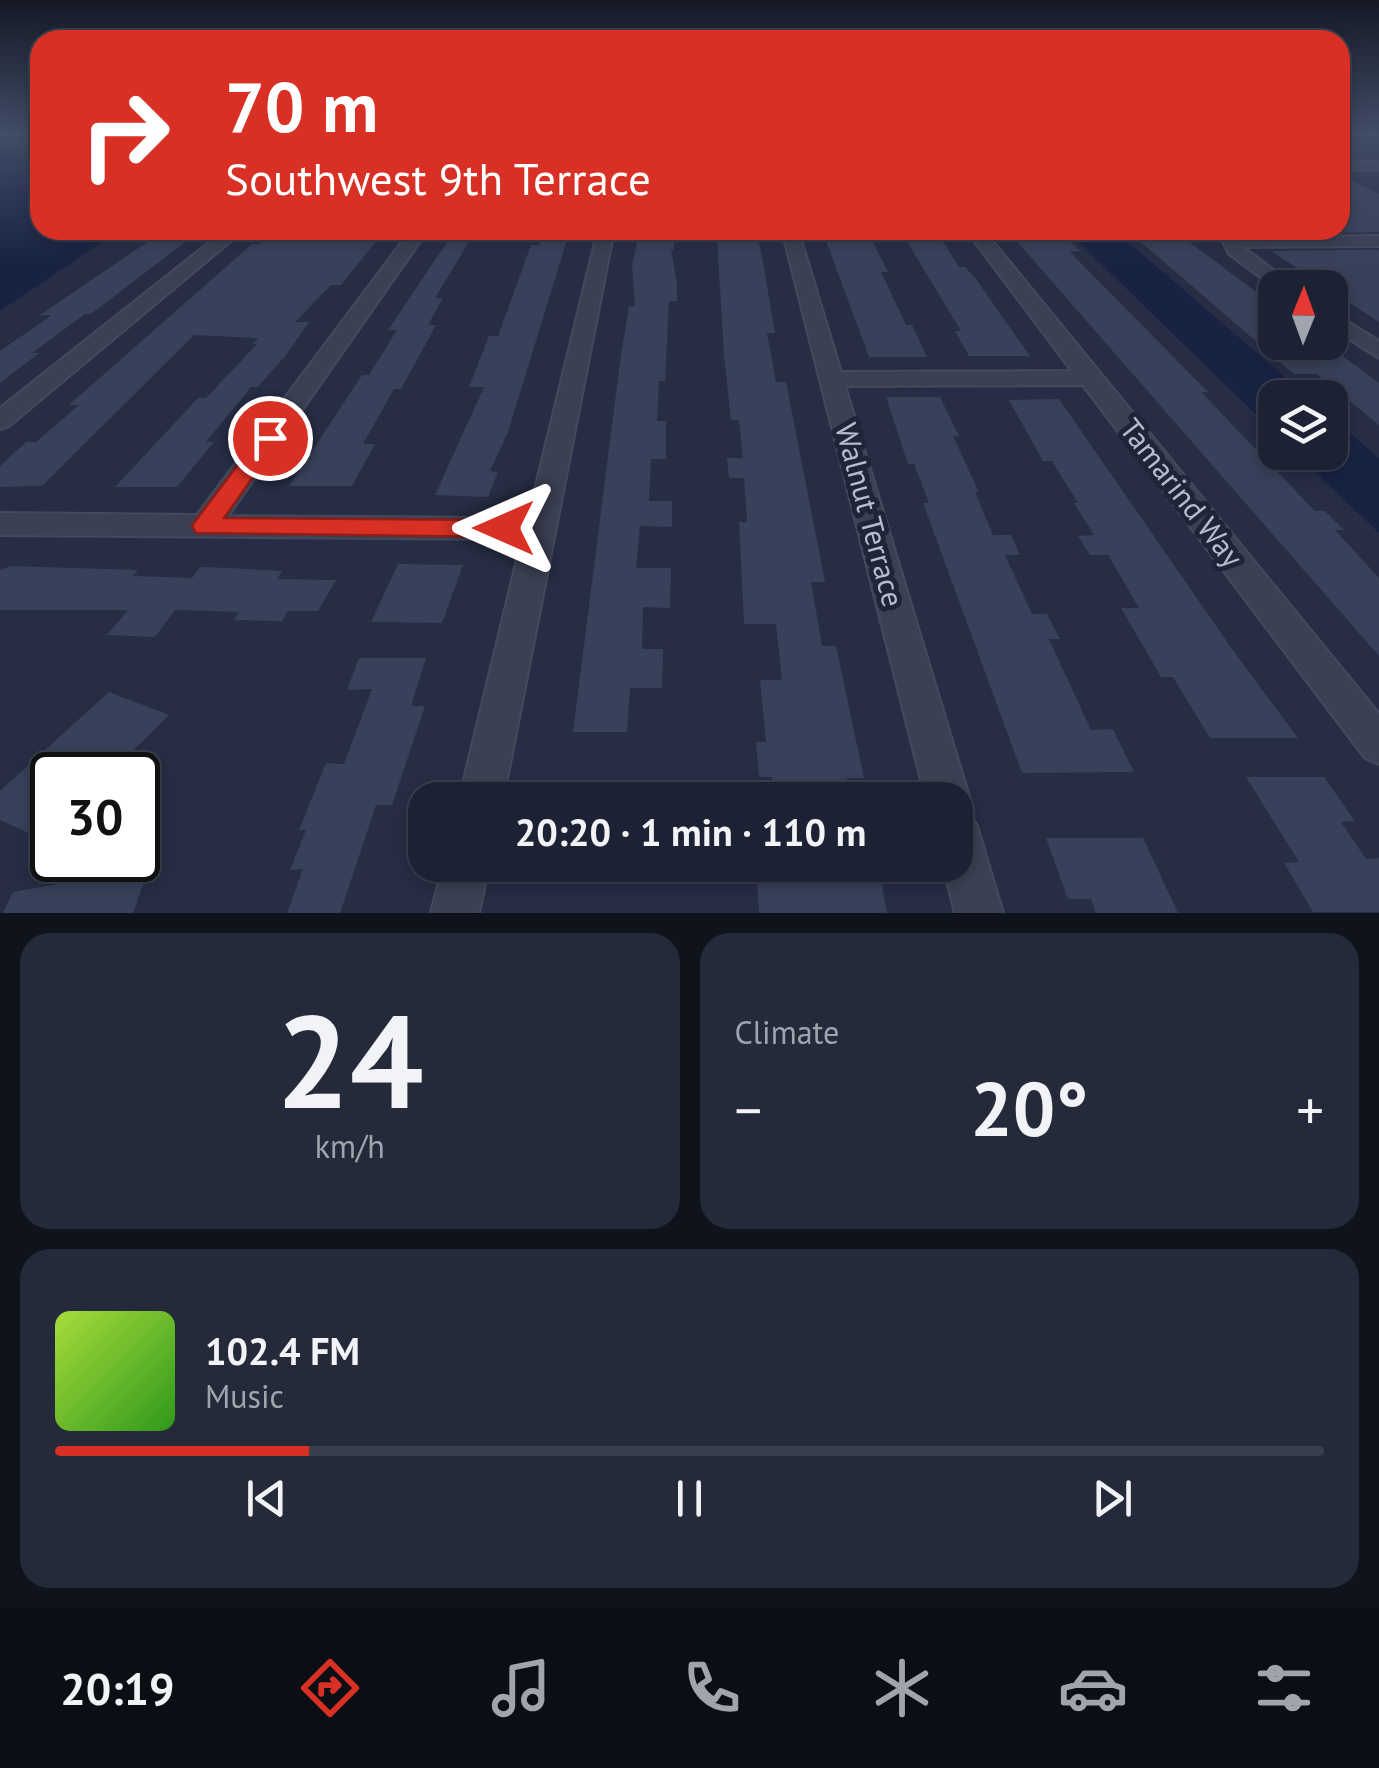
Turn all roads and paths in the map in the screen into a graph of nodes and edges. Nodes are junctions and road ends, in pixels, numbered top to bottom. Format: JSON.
{"nodes":[{"id":1,"x":224,"y":240,"type":"edge"},
{"id":2,"x":413,"y":240,"type":"edge"},
{"id":3,"x":604,"y":240,"type":"edge"},
{"id":4,"x":793,"y":240,"type":"edge"},
{"id":5,"x":1379,"y":240,"type":"edge"},
{"id":6,"x":984,"y":242,"type":"dead end"},
{"id":7,"x":1263,"y":270,"type":"edge"},
{"id":8,"x":1348,"y":330,"type":"edge"},
{"id":9,"x":1379,"y":352,"type":"edge"},
{"id":10,"x":1091,"y":378,"type":"junction"},
{"id":11,"x":832,"y":379,"type":"junction"},
{"id":12,"x":0,"y":421,"type":"edge"},
{"id":13,"x":0,"y":524,"type":"edge"},
{"id":14,"x":205,"y":526,"type":"junction"},
{"id":15,"x":541,"y":529,"type":"junction"},
{"id":16,"x":1379,"y":745,"type":"edge"},
{"id":17,"x":484,"y":782,"type":"edge"},
{"id":18,"x":943,"y":782,"type":"edge"},
{"id":19,"x":462,"y":882,"type":"edge"},
{"id":20,"x":970,"y":882,"type":"edge"},
{"id":21,"x":455,"y":913,"type":"edge"},
{"id":22,"x":979,"y":913,"type":"edge"}],
"edges":[{"from":1,"to":12,"type":"street"},
{"from":2,"to":14,"type":"street"},
{"from":3,"to":15,"type":"street"},
{"from":4,"to":11,"type":"street","name":"Walnut Terrace"},
{"from":5,"to":7,"type":"street"},
{"from":6,"to":10,"type":"street","name":"Tamarind Way"},
{"from":8,"to":9,"type":"street"},
{"from":10,"to":11,"type":"street"},
{"from":10,"to":16,"type":"street","name":"Tamarind Way"},
{"from":11,"to":18,"type":"street","name":"Walnut Terrace"},
{"from":13,"to":14,"type":"street"},
{"from":14,"to":15,"type":"street"},
{"from":15,"to":17,"type":"street"},
{"from":19,"to":21,"type":"street"},
{"from":20,"to":22,"type":"street"}]}
